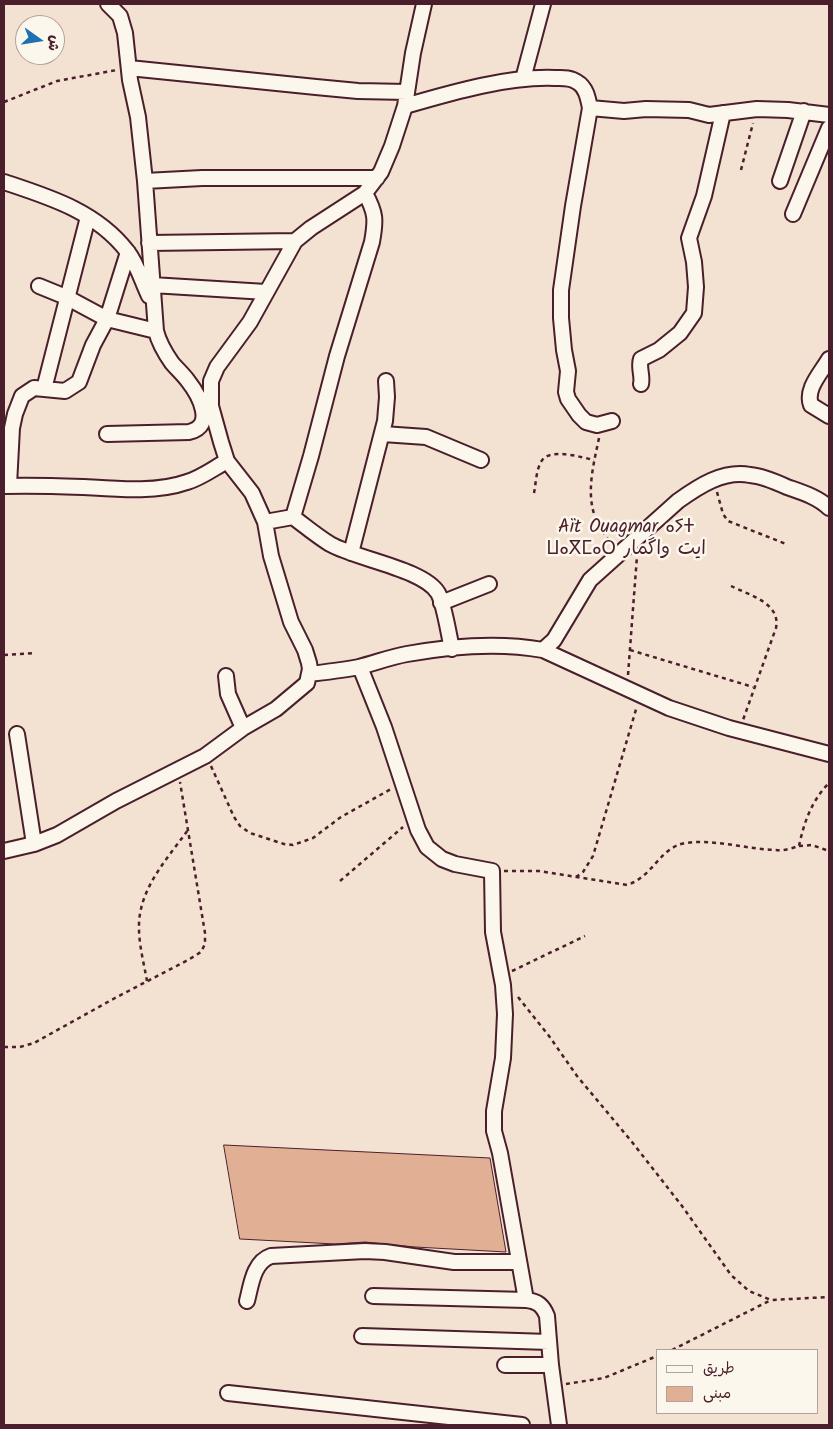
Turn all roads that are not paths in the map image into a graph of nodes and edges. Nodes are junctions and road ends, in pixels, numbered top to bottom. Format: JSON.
{"nodes":[{"id":1,"x":108,"y":4,"type":"edge"},
{"id":2,"x":424,"y":4,"type":"edge"},
{"id":3,"x":543,"y":4,"type":"edge"},
{"id":4,"x":128,"y":68,"type":"junction"},
{"id":5,"x":523,"y":79,"type":"junction"},
{"id":6,"x":407,"y":92,"type":"junction"},
{"id":7,"x":405,"y":106,"type":"junction"},
{"id":8,"x":590,"y":108,"type":"junction"},
{"id":9,"x":804,"y":111,"type":"junction"},
{"id":10,"x":723,"y":113,"type":"junction"},
{"id":11,"x":829,"y":116,"type":"edge"},
{"id":12,"x":829,"y":128,"type":"edge"},
{"id":13,"x":377,"y":178,"type":"junction"},
{"id":14,"x":145,"y":181,"type":"junction"},
{"id":15,"x":780,"y":181,"type":"dead end"},
{"id":16,"x":4,"y":182,"type":"edge"},
{"id":17,"x":365,"y":193,"type":"junction"},
{"id":18,"x":793,"y":214,"type":"dead end"},
{"id":19,"x":88,"y":216,"type":"junction"},
{"id":20,"x":295,"y":241,"type":"junction"},
{"id":21,"x":149,"y":243,"type":"junction"},
{"id":22,"x":128,"y":252,"type":"junction"},
{"id":23,"x":152,"y":285,"type":"junction"},
{"id":24,"x":39,"y":286,"type":"dead end"},
{"id":25,"x":266,"y":292,"type":"junction"},
{"id":26,"x":66,"y":298,"type":"junction"},
{"id":27,"x":154,"y":307,"type":"junction"},
{"id":28,"x":107,"y":319,"type":"junction"},
{"id":29,"x":156,"y":331,"type":"junction"},
{"id":30,"x":829,"y":359,"type":"edge"},
{"id":31,"x":386,"y":381,"type":"dead end"},
{"id":32,"x":641,"y":384,"type":"dead end"},
{"id":33,"x":44,"y":389,"type":"junction"},
{"id":34,"x":829,"y":416,"type":"edge"},
{"id":35,"x":607,"y":423,"type":"road end"},
{"id":36,"x":107,"y":434,"type":"dead end"},
{"id":37,"x":383,"y":434,"type":"junction"},
{"id":38,"x":481,"y":460,"type":"dead end"},
{"id":39,"x":227,"y":461,"type":"junction"},
{"id":40,"x":6,"y":486,"type":"edge"},
{"id":41,"x":829,"y":508,"type":"edge"},
{"id":42,"x":293,"y":517,"type":"junction"},
{"id":43,"x":265,"y":522,"type":"junction"},
{"id":44,"x":351,"y":553,"type":"junction"},
{"id":45,"x":489,"y":584,"type":"dead end"},
{"id":46,"x":441,"y":603,"type":"junction"},
{"id":47,"x":452,"y":649,"type":"junction"},
{"id":48,"x":544,"y":650,"type":"junction"},
{"id":49,"x":360,"y":667,"type":"junction"},
{"id":50,"x":310,"y":674,"type":"junction"},
{"id":51,"x":226,"y":676,"type":"dead end"},
{"id":52,"x":243,"y":728,"type":"junction"},
{"id":53,"x":17,"y":734,"type":"dead end"},
{"id":54,"x":829,"y":754,"type":"edge"},
{"id":55,"x":34,"y":844,"type":"junction"},
{"id":56,"x":4,"y":851,"type":"edge"},
{"id":57,"x":518,"y":1262,"type":"junction"},
{"id":58,"x":374,"y":1296,"type":"dead end"},
{"id":59,"x":526,"y":1300,"type":"junction"},
{"id":60,"x":247,"y":1301,"type":"dead end"},
{"id":61,"x":362,"y":1336,"type":"dead end"},
{"id":62,"x":549,"y":1342,"type":"junction"},
{"id":63,"x":505,"y":1365,"type":"dead end"},
{"id":64,"x":551,"y":1365,"type":"junction"},
{"id":65,"x":228,"y":1393,"type":"dead end"},
{"id":66,"x":522,"y":1425,"type":"edge"},
{"id":67,"x":559,"y":1425,"type":"edge"}],
"edges":[{"from":1,"to":4,"type":"street"},
{"from":2,"to":6,"type":"street"},
{"from":3,"to":5,"type":"street"},
{"from":4,"to":6,"type":"street"},
{"from":4,"to":14,"type":"street"},
{"from":5,"to":7,"type":"street"},
{"from":5,"to":8,"type":"street"},
{"from":6,"to":7,"type":"street"},
{"from":7,"to":13,"type":"street"},
{"from":8,"to":10,"type":"street"},
{"from":8,"to":35,"type":"street"},
{"from":9,"to":10,"type":"street"},
{"from":9,"to":11,"type":"street"},
{"from":9,"to":15,"type":"street"},
{"from":10,"to":32,"type":"street"},
{"from":12,"to":18,"type":"street"},
{"from":13,"to":14,"type":"street"},
{"from":13,"to":17,"type":"street"},
{"from":14,"to":21,"type":"street"},
{"from":16,"to":19,"type":"street"},
{"from":17,"to":20,"type":"street"},
{"from":17,"to":42,"type":"street"},
{"from":19,"to":22,"type":"street"},
{"from":19,"to":26,"type":"street"},
{"from":20,"to":21,"type":"street"},
{"from":20,"to":25,"type":"street"},
{"from":21,"to":23,"type":"street"},
{"from":22,"to":27,"type":"street"},
{"from":22,"to":28,"type":"street"},
{"from":23,"to":25,"type":"street"},
{"from":23,"to":27,"type":"street"},
{"from":24,"to":26,"type":"street"},
{"from":25,"to":39,"type":"street"},
{"from":26,"to":28,"type":"street"},
{"from":26,"to":33,"type":"street"},
{"from":27,"to":29,"type":"street"},
{"from":28,"to":29,"type":"street"},
{"from":28,"to":33,"type":"street"},
{"from":29,"to":36,"type":"street"},
{"from":30,"to":34,"type":"street"},
{"from":31,"to":37,"type":"street"},
{"from":33,"to":40,"type":"street"},
{"from":37,"to":38,"type":"street"},
{"from":37,"to":44,"type":"street"},
{"from":39,"to":40,"type":"street"},
{"from":39,"to":43,"type":"street"},
{"from":41,"to":48,"type":"street"},
{"from":42,"to":43,"type":"street"},
{"from":42,"to":44,"type":"street"},
{"from":43,"to":50,"type":"street"},
{"from":44,"to":46,"type":"street"},
{"from":45,"to":46,"type":"street"},
{"from":46,"to":47,"type":"street"},
{"from":47,"to":48,"type":"street"},
{"from":47,"to":49,"type":"street"},
{"from":48,"to":54,"type":"street"},
{"from":49,"to":50,"type":"street"},
{"from":49,"to":57,"type":"street"},
{"from":50,"to":52,"type":"street"},
{"from":51,"to":52,"type":"street"},
{"from":52,"to":55,"type":"street"},
{"from":53,"to":55,"type":"street"},
{"from":55,"to":56,"type":"street"},
{"from":57,"to":59,"type":"street"},
{"from":57,"to":60,"type":"street"},
{"from":58,"to":59,"type":"street"},
{"from":59,"to":62,"type":"street"},
{"from":61,"to":62,"type":"street"},
{"from":62,"to":64,"type":"street"},
{"from":63,"to":64,"type":"street"},
{"from":64,"to":67,"type":"street"},
{"from":65,"to":66,"type":"street"}]}
